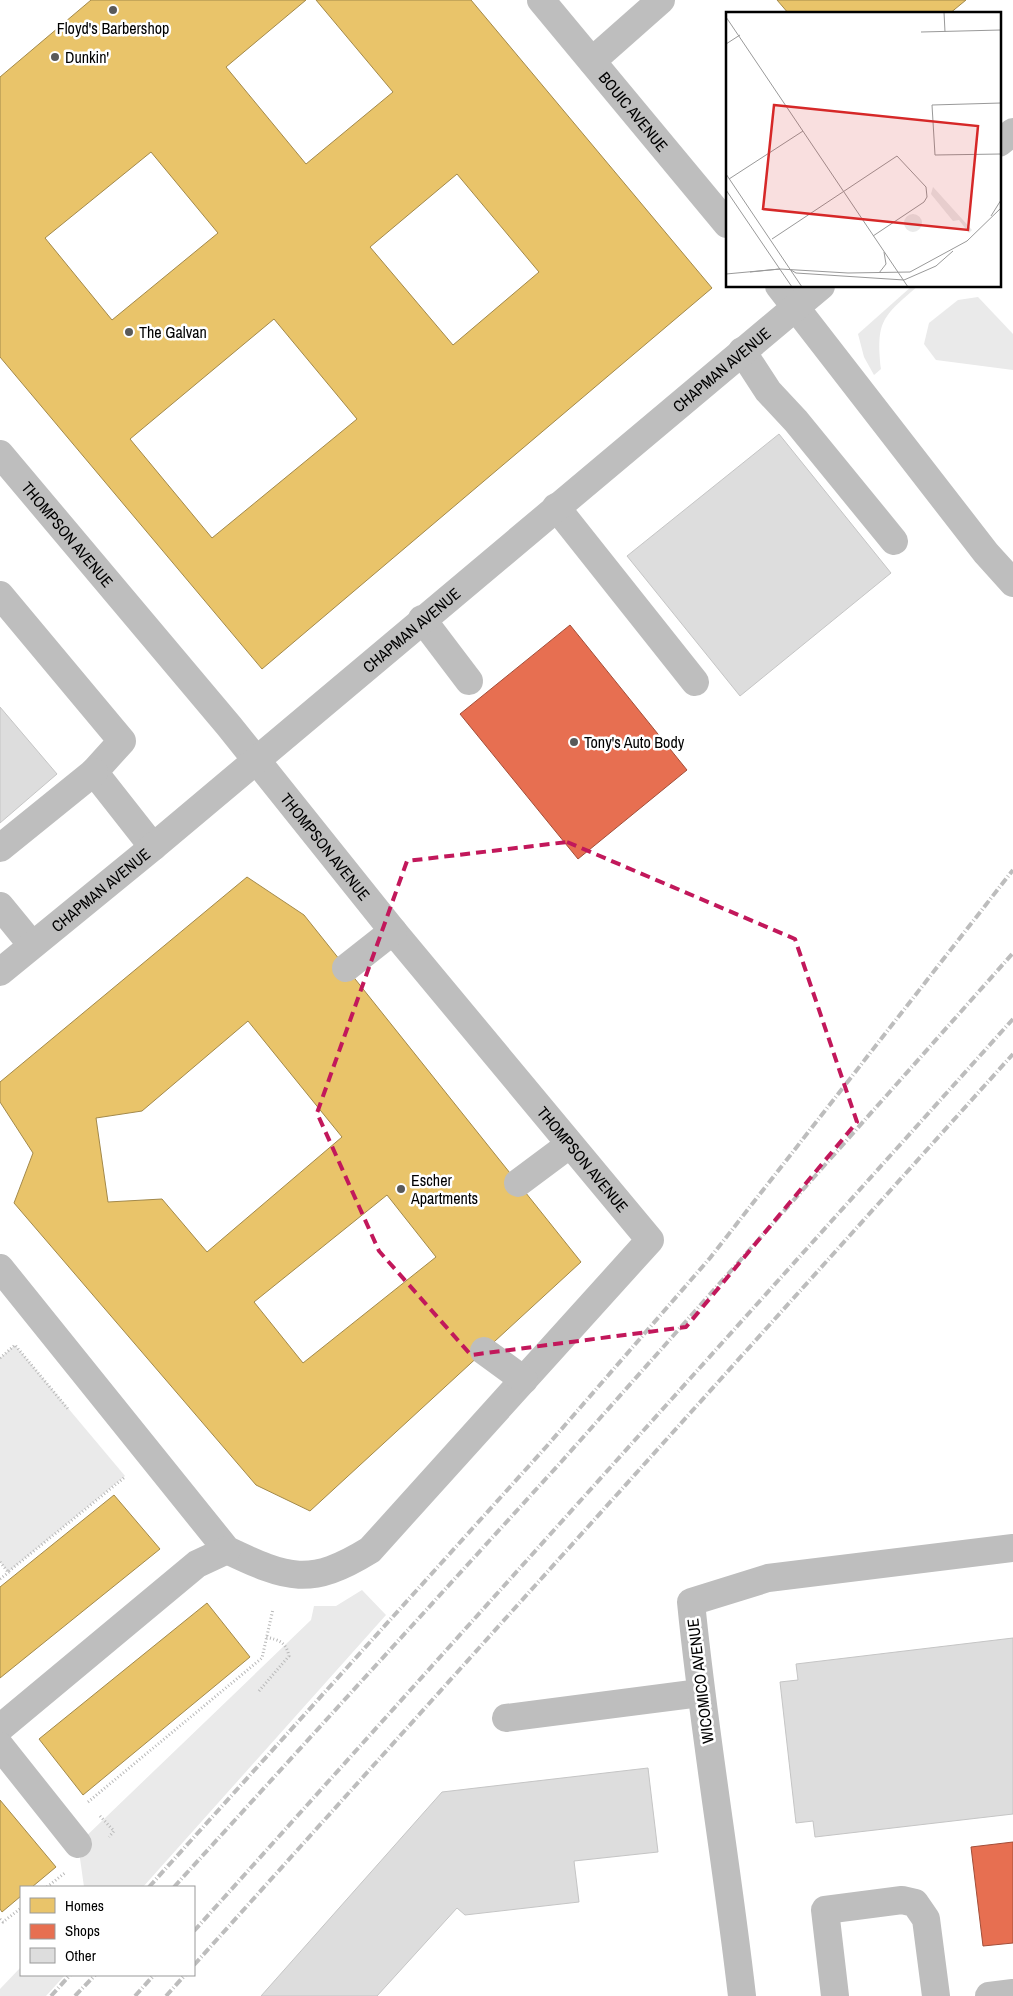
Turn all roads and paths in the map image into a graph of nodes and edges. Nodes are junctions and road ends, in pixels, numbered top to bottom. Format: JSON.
{"nodes":[{"id":1,"x":541,"y":0,"type":"edge"},
{"id":2,"x":661,"y":0,"type":"edge"},
{"id":3,"x":592,"y":61,"type":"junction"},
{"id":4,"x":1013,"y":132,"type":"edge"},
{"id":5,"x":1000,"y":142,"type":"edge"},
{"id":6,"x":726,"y":223,"type":"edge"},
{"id":7,"x":813,"y":288,"type":"edge"},
{"id":8,"x":787,"y":296,"type":"edge"},
{"id":9,"x":742,"y":351,"type":"junction"},
{"id":10,"x":0,"y":454,"type":"edge"},
{"id":11,"x":556,"y":507,"type":"junction"},
{"id":12,"x":894,"y":541,"type":"dead end"},
{"id":13,"x":1013,"y":583,"type":"edge"},
{"id":14,"x":0,"y":596,"type":"edge"},
{"id":15,"x":422,"y":620,"type":"junction"},
{"id":16,"x":469,"y":681,"type":"dead end"},
{"id":17,"x":695,"y":682,"type":"dead end"},
{"id":18,"x":256,"y":759,"type":"junction"},
{"id":19,"x":94,"y":772,"type":"junction"},
{"id":20,"x":153,"y":847,"type":"junction"},
{"id":21,"x":0,"y":848,"type":"edge"},
{"id":22,"x":0,"y":906,"type":"edge"},
{"id":23,"x":393,"y":931,"type":"junction"},
{"id":24,"x":32,"y":945,"type":"junction"},
{"id":25,"x":346,"y":968,"type":"dead end"},
{"id":26,"x":0,"y":972,"type":"edge"},
{"id":27,"x":569,"y":1145,"type":"junction"},
{"id":28,"x":518,"y":1183,"type":"dead end"},
{"id":29,"x":0,"y":1268,"type":"edge"},
{"id":30,"x":484,"y":1351,"type":"dead end"},
{"id":31,"x":0,"y":1358,"type":"edge"},
{"id":32,"x":524,"y":1380,"type":"junction"},
{"id":33,"x":70,"y":1411,"type":"dead end"},
{"id":34,"x":119,"y":1469,"type":"dead end"},
{"id":35,"x":1013,"y":1548,"type":"edge"},
{"id":36,"x":227,"y":1550,"type":"junction"},
{"id":37,"x":0,"y":1562,"type":"edge"},
{"id":38,"x":8,"y":1572,"type":"junction"},
{"id":39,"x":0,"y":1579,"type":"edge"},
{"id":40,"x":273,"y":1609,"type":"dead end"},
{"id":41,"x":266,"y":1637,"type":"junction"},
{"id":42,"x":259,"y":1691,"type":"dead end"},
{"id":43,"x":700,"y":1693,"type":"junction"},
{"id":44,"x":506,"y":1718,"type":"dead end"},
{"id":45,"x":0,"y":1728,"type":"edge"},
{"id":46,"x":0,"y":1746,"type":"edge"},
{"id":47,"x":92,"y":1807,"type":"dead end"},
{"id":48,"x":98,"y":1813,"type":"dead end"},
{"id":49,"x":90,"y":1844,"type":"joint"},
{"id":50,"x":69,"y":1869,"type":"dead end"},
{"id":51,"x":48,"y":1886,"type":"edge"},
{"id":52,"x":20,"y":1909,"type":"edge"},
{"id":53,"x":0,"y":1919,"type":"edge"},
{"id":54,"x":1013,"y":1993,"type":"edge"},
{"id":55,"x":742,"y":1996,"type":"edge"},
{"id":56,"x":835,"y":1996,"type":"edge"},
{"id":57,"x":936,"y":1996,"type":"edge"},
{"id":58,"x":989,"y":1996,"type":"edge"}],
"edges":[{"from":1,"to":3,"type":"street","name":"BOUIC AVENUE"},
{"from":2,"to":3,"type":"street"},
{"from":3,"to":6,"type":"street","name":"BOUIC AVENUE"},
{"from":4,"to":5,"type":"street"},
{"from":7,"to":8,"type":"street","name":"CHAPMAN AVENUE"},
{"from":8,"to":9,"type":"street","name":"CHAPMAN AVENUE"},
{"from":8,"to":13,"type":"street"},
{"from":9,"to":11,"type":"street","name":"CHAPMAN AVENUE"},
{"from":9,"to":12,"type":"street"},
{"from":10,"to":18,"type":"street","name":"THOMPSON AVENUE"},
{"from":11,"to":15,"type":"street","name":"CHAPMAN AVENUE"},
{"from":11,"to":17,"type":"street"},
{"from":14,"to":19,"type":"street"},
{"from":15,"to":16,"type":"street"},
{"from":15,"to":18,"type":"street","name":"CHAPMAN AVENUE"},
{"from":18,"to":20,"type":"street","name":"CHAPMAN AVENUE"},
{"from":18,"to":23,"type":"street","name":"THOMPSON AVENUE"},
{"from":19,"to":20,"type":"street"},
{"from":19,"to":21,"type":"street"},
{"from":20,"to":24,"type":"street","name":"CHAPMAN AVENUE"},
{"from":22,"to":24,"type":"street"},
{"from":23,"to":25,"type":"street"},
{"from":23,"to":27,"type":"street","name":"THOMPSON AVENUE"},
{"from":24,"to":26,"type":"street","name":"CHAPMAN AVENUE"},
{"from":27,"to":28,"type":"street"},
{"from":27,"to":32,"type":"street","name":"THOMPSON AVENUE"},
{"from":29,"to":36,"type":"street"},
{"from":30,"to":32,"type":"street"},
{"from":31,"to":33,"type":"path"},
{"from":32,"to":36,"type":"street"},
{"from":34,"to":38,"type":"path"},
{"from":35,"to":43,"type":"street","name":"WICOMICO AVENUE"},
{"from":36,"to":45,"type":"street"},
{"from":37,"to":38,"type":"path"},
{"from":38,"to":39,"type":"path"},
{"from":40,"to":41,"type":"path"},
{"from":41,"to":42,"type":"path"},
{"from":41,"to":47,"type":"path"},
{"from":43,"to":44,"type":"street"},
{"from":43,"to":55,"type":"street","name":"WICOMICO AVENUE"},
{"from":46,"to":49,"type":"street"},
{"from":48,"to":49,"type":"path"},
{"from":50,"to":51,"type":"path"},
{"from":52,"to":53,"type":"path"},
{"from":54,"to":58,"type":"street"},
{"from":56,"to":57,"type":"street"}]}
